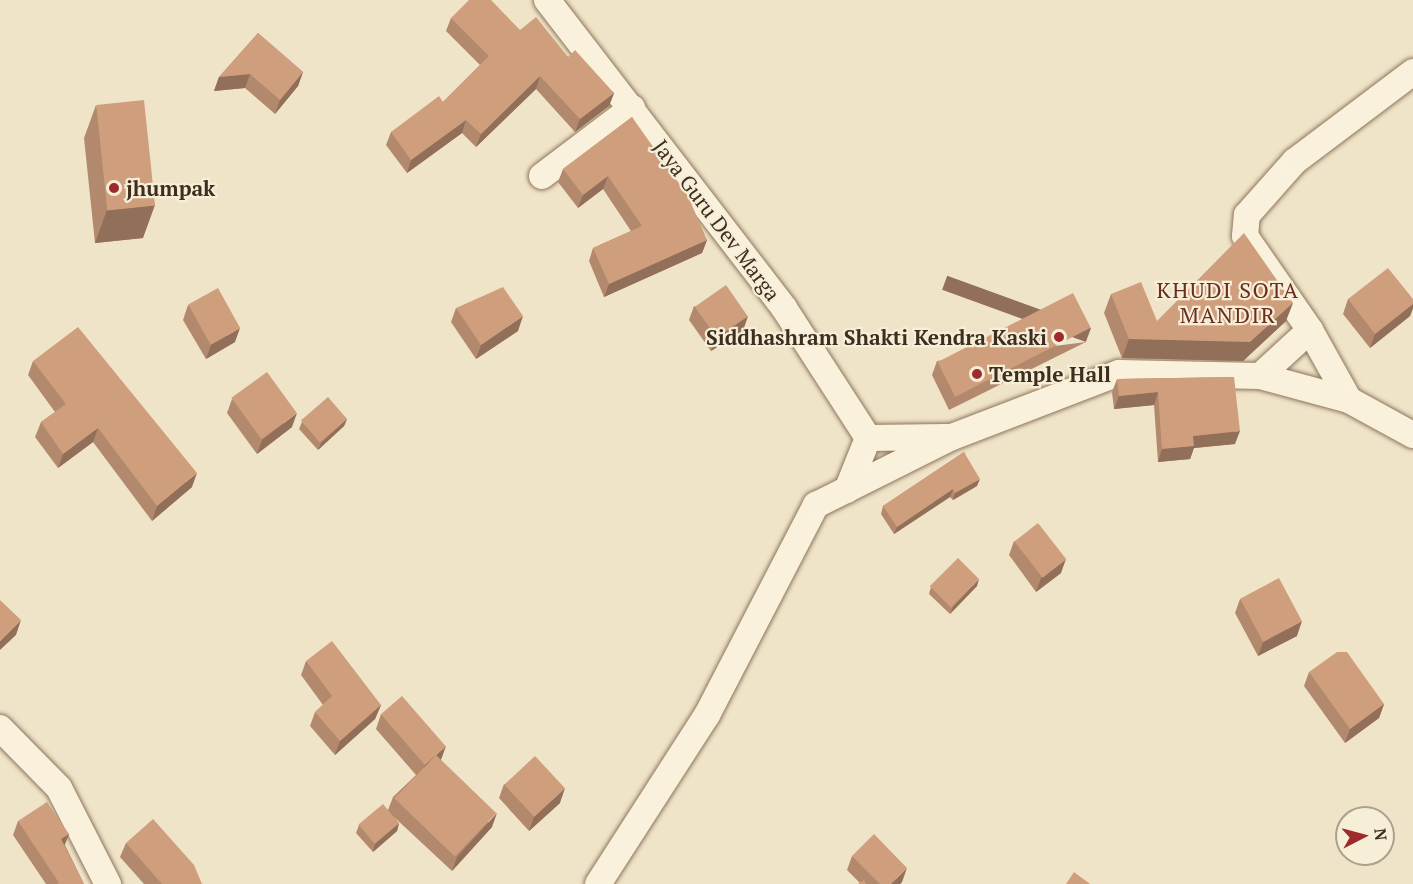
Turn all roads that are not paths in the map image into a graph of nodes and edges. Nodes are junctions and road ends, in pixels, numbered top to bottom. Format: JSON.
{"nodes":[{"id":1,"x":547,"y":0,"type":"edge"},
{"id":2,"x":1413,"y":72,"type":"edge"},
{"id":3,"x":632,"y":108,"type":"junction"},
{"id":4,"x":542,"y":176,"type":"dead end"},
{"id":5,"x":1310,"y":330,"type":"junction"},
{"id":6,"x":1260,"y":376,"type":"junction"},
{"id":7,"x":1349,"y":400,"type":"junction"},
{"id":8,"x":1413,"y":435,"type":"edge"},
{"id":9,"x":952,"y":437,"type":"junction"},
{"id":10,"x":868,"y":438,"type":"junction"},
{"id":11,"x":847,"y":490,"type":"junction"},
{"id":12,"x":0,"y":728,"type":"edge"},
{"id":13,"x":108,"y":884,"type":"edge"},
{"id":14,"x":598,"y":884,"type":"edge"}],
"edges":[{"from":1,"to":3,"type":"street","name":"Jaya Guru Dev Marga"},
{"from":2,"to":5,"type":"street"},
{"from":3,"to":4,"type":"street"},
{"from":3,"to":10,"type":"street","name":"Jaya Guru Dev Marga"},
{"from":5,"to":6,"type":"street"},
{"from":5,"to":7,"type":"street"},
{"from":6,"to":7,"type":"street"},
{"from":6,"to":9,"type":"street"},
{"from":7,"to":8,"type":"street"},
{"from":9,"to":10,"type":"street"},
{"from":9,"to":11,"type":"street"},
{"from":10,"to":11,"type":"street"},
{"from":11,"to":14,"type":"street"},
{"from":12,"to":13,"type":"street"}]}
